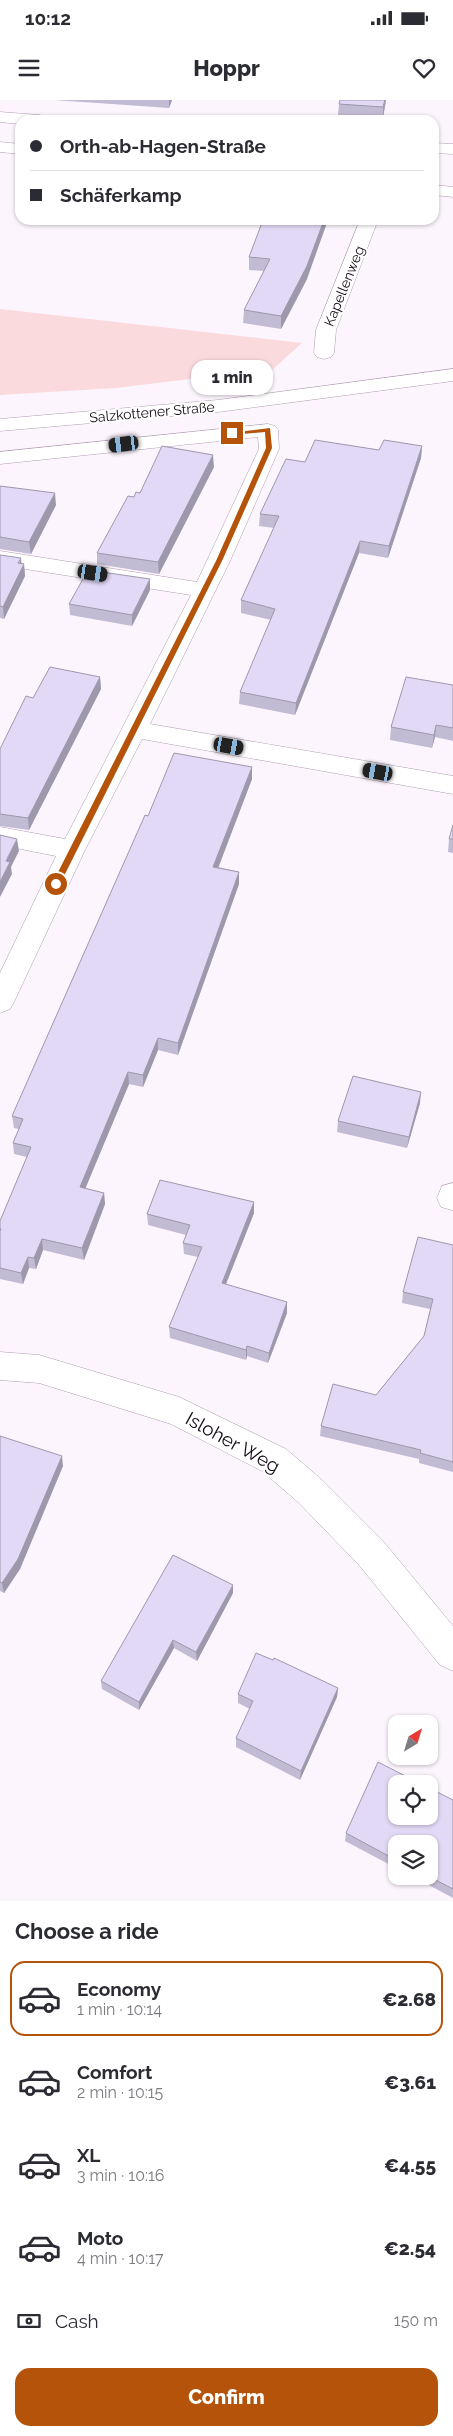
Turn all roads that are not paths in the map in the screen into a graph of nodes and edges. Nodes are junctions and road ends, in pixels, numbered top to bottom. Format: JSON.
{"nodes":[{"id":1,"x":0,"y":117,"type":"edge"},
{"id":2,"x":15,"y":118,"type":"edge"},
{"id":3,"x":0,"y":147,"type":"edge"},
{"id":4,"x":15,"y":148,"type":"edge"},
{"id":5,"x":439,"y":148,"type":"edge"},
{"id":6,"x":453,"y":149,"type":"edge"},
{"id":7,"x":439,"y":191,"type":"edge"},
{"id":8,"x":453,"y":192,"type":"edge"},
{"id":9,"x":367,"y":225,"type":"edge"},
{"id":10,"x":324,"y":353,"type":"dead end"},
{"id":11,"x":453,"y":375,"type":"edge"},
{"id":12,"x":0,"y":425,"type":"edge"},
{"id":13,"x":0,"y":458,"type":"edge"},
{"id":14,"x":0,"y":558,"type":"edge"},
{"id":15,"x":204,"y":590,"type":"junction"},
{"id":16,"x":135,"y":730,"type":"junction"},
{"id":17,"x":453,"y":785,"type":"edge"},
{"id":18,"x":0,"y":836,"type":"edge"},
{"id":19,"x":72,"y":850,"type":"junction"},
{"id":20,"x":0,"y":1002,"type":"edge"},
{"id":21,"x":0,"y":1366,"type":"edge"},
{"id":22,"x":453,"y":1653,"type":"edge"}],
"edges":[{"from":1,"to":2,"type":"street"},
{"from":3,"to":4,"type":"street"},
{"from":5,"to":6,"type":"street"},
{"from":7,"to":8,"type":"street"},
{"from":9,"to":10,"type":"street","name":"Kapellenweg"},
{"from":11,"to":12,"type":"street","name":"Salzkottener Straße"},
{"from":13,"to":15,"type":"street"},
{"from":14,"to":15,"type":"street"},
{"from":15,"to":16,"type":"street"},
{"from":16,"to":17,"type":"street"},
{"from":16,"to":19,"type":"street"},
{"from":18,"to":19,"type":"street"},
{"from":19,"to":20,"type":"street"},
{"from":21,"to":22,"type":"street","name":"Isloher Weg"}]}
